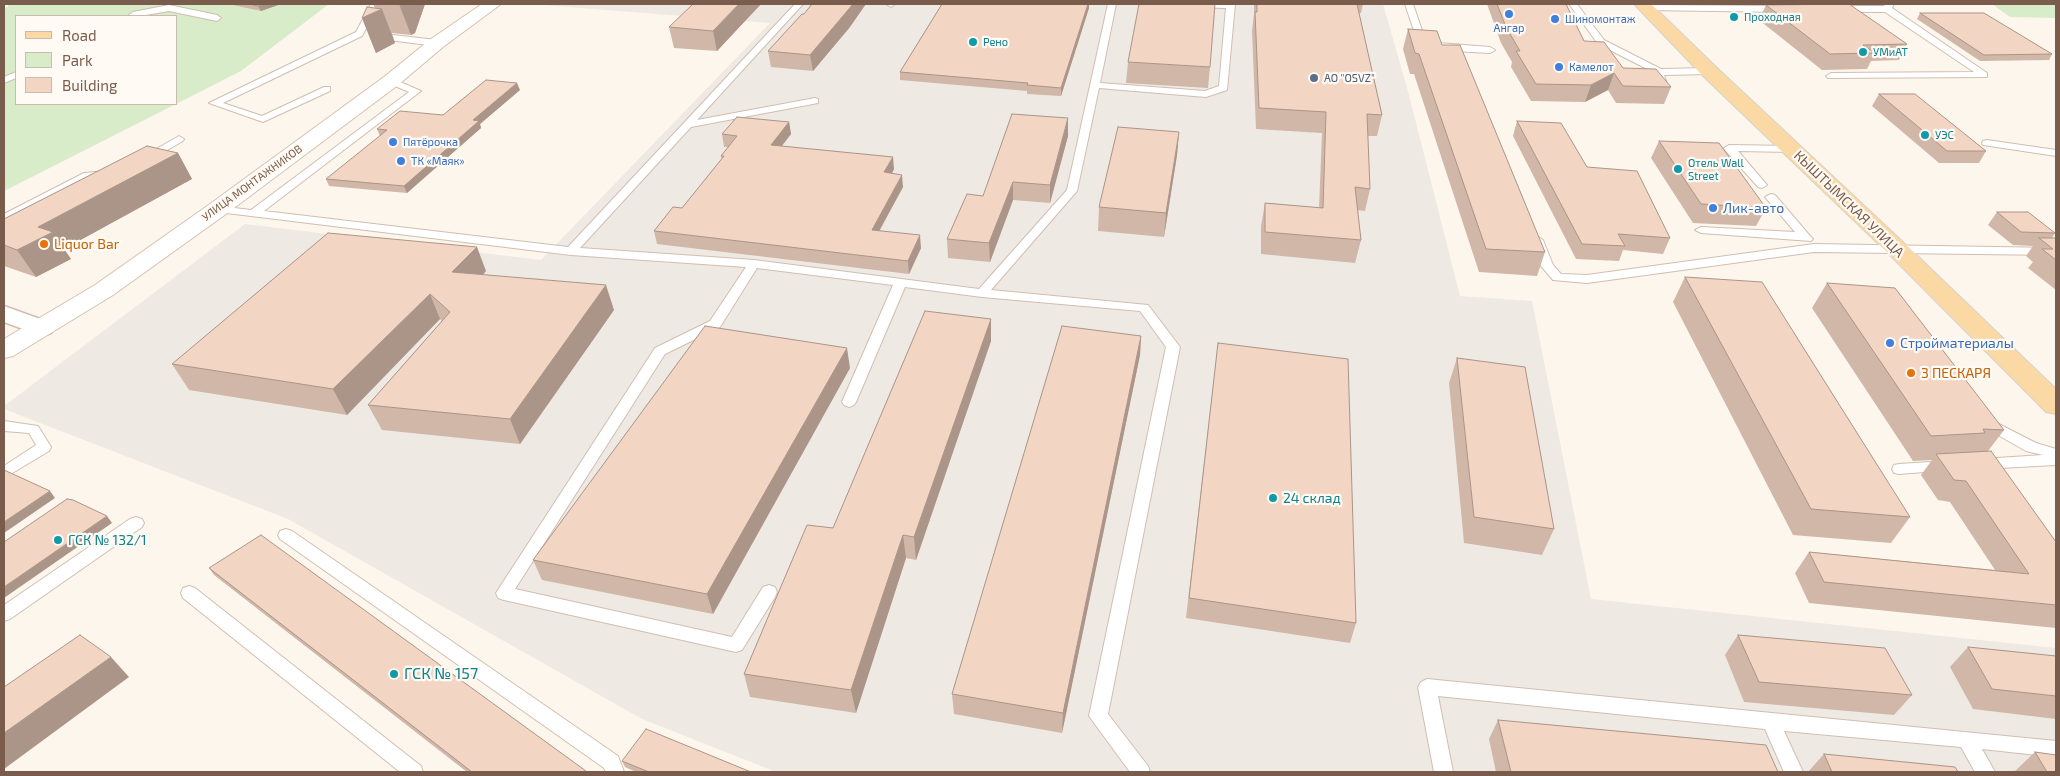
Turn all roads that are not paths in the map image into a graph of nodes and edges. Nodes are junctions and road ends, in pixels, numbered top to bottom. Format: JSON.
{"nodes":[{"id":1,"x":148,"y":4,"type":"edge"},
{"id":2,"x":375,"y":4,"type":"edge"},
{"id":3,"x":493,"y":4,"type":"edge"},
{"id":4,"x":799,"y":4,"type":"edge"},
{"id":5,"x":1112,"y":4,"type":"edge"},
{"id":6,"x":1192,"y":4,"type":"edge"},
{"id":7,"x":1409,"y":4,"type":"edge"},
{"id":8,"x":1573,"y":4,"type":"edge"},
{"id":9,"x":1231,"y":5,"type":"edge"},
{"id":10,"x":1644,"y":6,"type":"edge"},
{"id":11,"x":1888,"y":7,"type":"edge"},
{"id":12,"x":1791,"y":9,"type":"edge"},
{"id":13,"x":1830,"y":9,"type":"edge"},
{"id":14,"x":132,"y":15,"type":"edge"},
{"id":15,"x":217,"y":18,"type":"dead end"},
{"id":16,"x":360,"y":34,"type":"junction"},
{"id":17,"x":437,"y":43,"type":"junction"},
{"id":18,"x":1490,"y":50,"type":"dead end"},
{"id":19,"x":1659,"y":72,"type":"junction"},
{"id":20,"x":1709,"y":72,"type":"junction"},
{"id":21,"x":1831,"y":76,"type":"dead end"},
{"id":22,"x":391,"y":81,"type":"junction"},
{"id":23,"x":1662,"y":84,"type":"edge"},
{"id":24,"x":1094,"y":85,"type":"junction"},
{"id":25,"x":327,"y":88,"type":"dead end"},
{"id":26,"x":815,"y":100,"type":"dead end"},
{"id":27,"x":687,"y":125,"type":"junction"},
{"id":28,"x":178,"y":139,"type":"dead end"},
{"id":29,"x":1987,"y":143,"type":"dead end"},
{"id":30,"x":1792,"y":149,"type":"junction"},
{"id":31,"x":2056,"y":153,"type":"edge"},
{"id":32,"x":137,"y":163,"type":"edge"},
{"id":33,"x":117,"y":178,"type":"edge"},
{"id":34,"x":1762,"y":186,"type":"dead end"},
{"id":35,"x":1771,"y":197,"type":"dead end"},
{"id":36,"x":218,"y":209,"type":"junction"},
{"id":37,"x":254,"y":213,"type":"junction"},
{"id":38,"x":4,"y":218,"type":"edge"},
{"id":39,"x":1533,"y":230,"type":"edge"},
{"id":40,"x":1701,"y":230,"type":"dead end"},
{"id":41,"x":1804,"y":236,"type":"junction"},
{"id":42,"x":1814,"y":248,"type":"junction"},
{"id":43,"x":1897,"y":249,"type":"junction"},
{"id":44,"x":570,"y":251,"type":"junction"},
{"id":45,"x":2056,"y":252,"type":"edge"},
{"id":46,"x":754,"y":264,"type":"junction"},
{"id":47,"x":901,"y":282,"type":"junction"},
{"id":48,"x":982,"y":292,"type":"junction"},
{"id":49,"x":4,"y":313,"type":"edge"},
{"id":50,"x":42,"y":328,"type":"junction"},
{"id":51,"x":4,"y":350,"type":"edge"},
{"id":52,"x":849,"y":402,"type":"dead end"},
{"id":53,"x":2056,"y":405,"type":"edge"},
{"id":54,"x":1977,"y":410,"type":"edge"},
{"id":55,"x":4,"y":426,"type":"edge"},
{"id":56,"x":2056,"y":454,"type":"edge"},
{"id":57,"x":2056,"y":460,"type":"edge"},
{"id":58,"x":1899,"y":468,"type":"dead end"},
{"id":59,"x":4,"y":473,"type":"edge"},
{"id":60,"x":136,"y":523,"type":"dead end"},
{"id":61,"x":286,"y":535,"type":"dead end"},
{"id":62,"x":769,"y":592,"type":"dead end"},
{"id":63,"x":189,"y":593,"type":"dead end"},
{"id":64,"x":4,"y":614,"type":"edge"},
{"id":65,"x":1771,"y":722,"type":"junction"},
{"id":66,"x":1966,"y":739,"type":"junction"},
{"id":67,"x":2056,"y":749,"type":"edge"},
{"id":68,"x":414,"y":772,"type":"edge"},
{"id":69,"x":615,"y":772,"type":"edge"},
{"id":70,"x":1141,"y":772,"type":"edge"},
{"id":71,"x":1442,"y":772,"type":"edge"},
{"id":72,"x":1793,"y":772,"type":"edge"},
{"id":73,"x":1985,"y":772,"type":"edge"}],
"edges":[{"from":1,"to":14,"type":"lane"},
{"from":2,"to":16,"type":"lane"},
{"from":3,"to":17,"type":"street","name":"УЛИЦА МОНТАЖНИКОВ"},
{"from":4,"to":27,"type":"lane"},
{"from":5,"to":24,"type":"lane"},
{"from":6,"to":9,"type":"lane"},
{"from":7,"to":18,"type":"lane"},
{"from":8,"to":19,"type":"lane"},
{"from":9,"to":24,"type":"lane"},
{"from":10,"to":12,"type":"lane"},
{"from":10,"to":20,"type":"main road","name":"КЫШТЫМСКАЯ УЛИЦА"},
{"from":11,"to":13,"type":"lane"},
{"from":11,"to":21,"type":"lane"},
{"from":14,"to":15,"type":"lane"},
{"from":16,"to":17,"type":"lane"},
{"from":16,"to":25,"type":"lane"},
{"from":17,"to":22,"type":"street","name":"УЛИЦА МОНТАЖНИКОВ"},
{"from":19,"to":20,"type":"lane"},
{"from":19,"to":23,"type":"lane"},
{"from":20,"to":30,"type":"main road","name":"КЫШТЫМСКАЯ УЛИЦА"},
{"from":22,"to":36,"type":"street","name":"УЛИЦА МОНТАЖНИКОВ"},
{"from":22,"to":37,"type":"lane"},
{"from":24,"to":48,"type":"lane"},
{"from":26,"to":27,"type":"lane"},
{"from":27,"to":44,"type":"lane"},
{"from":28,"to":32,"type":"lane"},
{"from":29,"to":31,"type":"lane"},
{"from":30,"to":34,"type":"lane"},
{"from":30,"to":43,"type":"main road","name":"КЫШТЫМСКАЯ УЛИЦА"},
{"from":33,"to":38,"type":"lane"},
{"from":35,"to":41,"type":"lane"},
{"from":36,"to":37,"type":"lane"},
{"from":36,"to":50,"type":"street","name":"УЛИЦА МОНТАЖНИКОВ"},
{"from":37,"to":44,"type":"lane"},
{"from":39,"to":42,"type":"lane"},
{"from":40,"to":41,"type":"lane"},
{"from":41,"to":42,"type":"lane"},
{"from":42,"to":43,"type":"lane"},
{"from":43,"to":45,"type":"lane"},
{"from":43,"to":53,"type":"main road","name":"КЫШТЫМСКАЯ УЛИЦА"},
{"from":44,"to":46,"type":"lane"},
{"from":46,"to":47,"type":"lane"},
{"from":46,"to":62,"type":"lane"},
{"from":47,"to":48,"type":"lane"},
{"from":47,"to":52,"type":"lane"},
{"from":48,"to":70,"type":"lane"},
{"from":49,"to":50,"type":"street"},
{"from":50,"to":51,"type":"street","name":"УЛИЦА МОНТАЖНИКОВ"},
{"from":54,"to":56,"type":"lane"},
{"from":55,"to":59,"type":"lane"},
{"from":57,"to":58,"type":"lane"},
{"from":60,"to":64,"type":"lane"},
{"from":61,"to":69,"type":"lane"},
{"from":63,"to":68,"type":"lane"},
{"from":65,"to":66,"type":"lane"},
{"from":65,"to":71,"type":"lane"},
{"from":65,"to":72,"type":"lane"},
{"from":66,"to":67,"type":"lane"},
{"from":66,"to":73,"type":"lane"}]}
